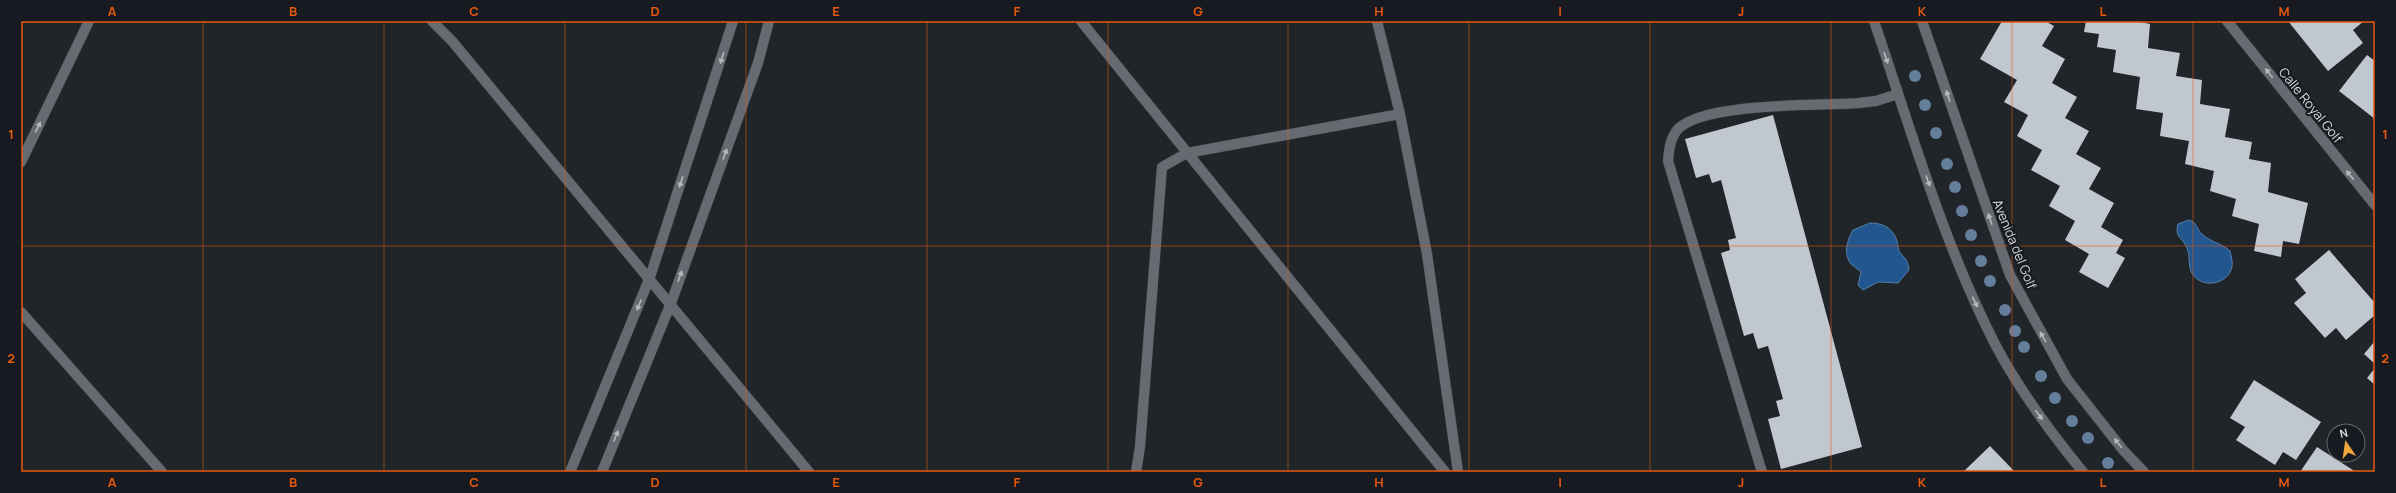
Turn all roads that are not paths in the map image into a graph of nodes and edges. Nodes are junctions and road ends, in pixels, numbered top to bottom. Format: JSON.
{"nodes":[{"id":1,"x":89,"y":21,"type":"edge"},
{"id":2,"x":432,"y":21,"type":"edge"},
{"id":3,"x":733,"y":21,"type":"edge"},
{"id":4,"x":769,"y":21,"type":"edge"},
{"id":5,"x":1081,"y":21,"type":"edge"},
{"id":6,"x":1377,"y":21,"type":"edge"},
{"id":7,"x":1874,"y":21,"type":"edge"},
{"id":8,"x":1922,"y":21,"type":"edge"},
{"id":9,"x":2227,"y":21,"type":"edge"},
{"id":10,"x":1898,"y":94,"type":"junction"},
{"id":11,"x":1400,"y":114,"type":"junction"},
{"id":12,"x":1187,"y":154,"type":"junction"},
{"id":13,"x":21,"y":162,"type":"edge"},
{"id":14,"x":2375,"y":205,"type":"edge"},
{"id":15,"x":650,"y":277,"type":"junction"},
{"id":16,"x":671,"y":303,"type":"junction"},
{"id":17,"x":21,"y":312,"type":"edge"},
{"id":18,"x":162,"y":472,"type":"edge"},
{"id":19,"x":570,"y":472,"type":"edge"},
{"id":20,"x":602,"y":472,"type":"edge"},
{"id":21,"x":809,"y":472,"type":"edge"},
{"id":22,"x":1136,"y":472,"type":"edge"},
{"id":23,"x":1445,"y":472,"type":"edge"},
{"id":24,"x":1458,"y":472,"type":"edge"},
{"id":25,"x":1762,"y":472,"type":"edge"},
{"id":26,"x":2084,"y":472,"type":"edge"},
{"id":27,"x":2144,"y":472,"type":"edge"}],
"edges":[{"from":13,"to":1,"type":"street","one_way":true},
{"from":2,"to":15,"type":"street"},
{"from":3,"to":15,"type":"street","one_way":true},
{"from":16,"to":4,"type":"street","one_way":true},
{"from":5,"to":12,"type":"street"},
{"from":6,"to":11,"type":"street"},
{"from":7,"to":10,"type":"street","one_way":true},
{"from":27,"to":8,"type":"street","name":"Avenida del Golf","one_way":true},
{"from":14,"to":9,"type":"street","name":"Calle Royal Golf","one_way":true},
{"from":10,"to":25,"type":"street"},
{"from":10,"to":26,"type":"street","one_way":true},
{"from":11,"to":12,"type":"street"},
{"from":11,"to":24,"type":"street"},
{"from":12,"to":22,"type":"street"},
{"from":12,"to":23,"type":"street"},
{"from":15,"to":16,"type":"street"},
{"from":15,"to":19,"type":"street","one_way":true},
{"from":20,"to":16,"type":"street","one_way":true},
{"from":16,"to":21,"type":"street"},
{"from":17,"to":18,"type":"street"}]}
